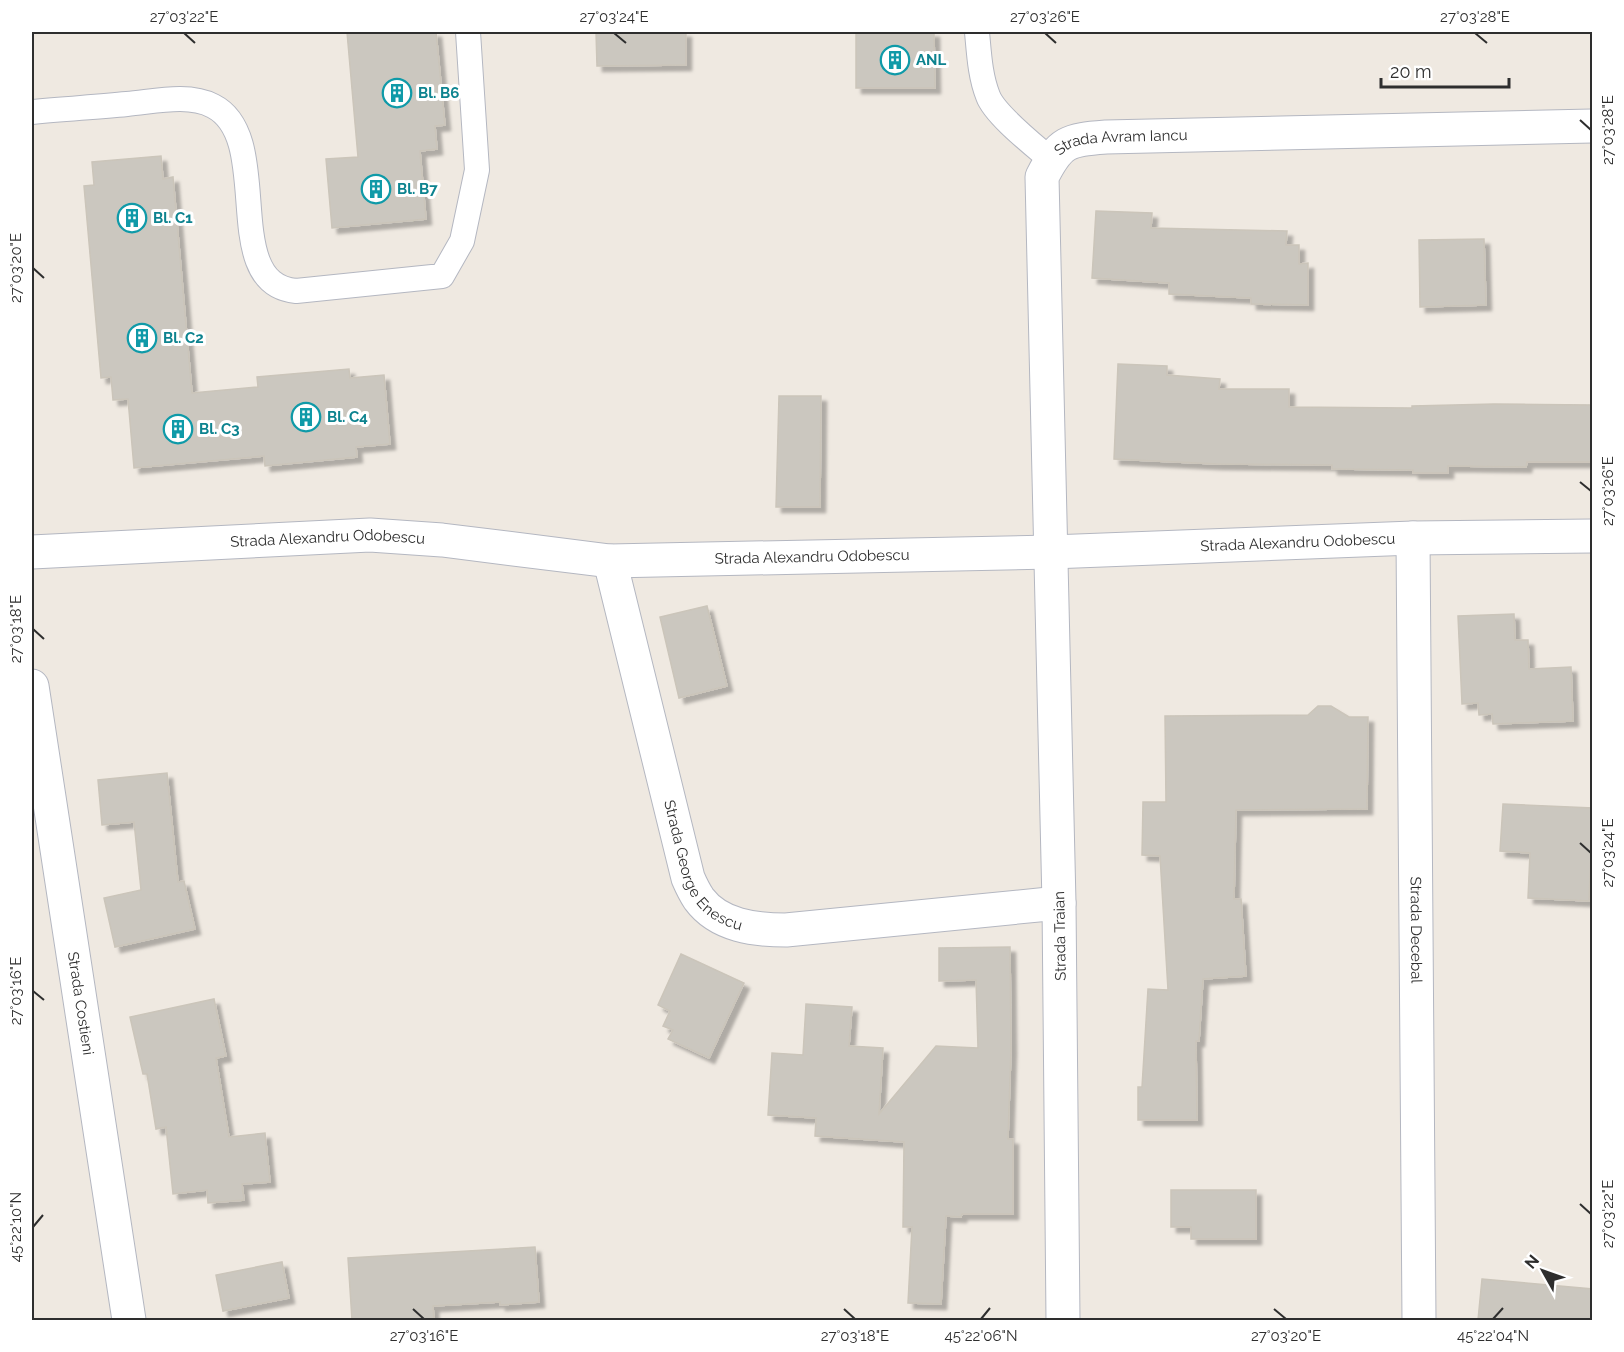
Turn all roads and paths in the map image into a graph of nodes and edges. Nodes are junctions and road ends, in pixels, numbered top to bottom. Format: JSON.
{"nodes":[{"id":1,"x":468,"y":32,"type":"edge"},
{"id":2,"x":977,"y":32,"type":"edge"},
{"id":3,"x":32,"y":112,"type":"edge"},
{"id":4,"x":1593,"y":126,"type":"edge"},
{"id":5,"x":1051,"y":160,"type":"junction"},
{"id":6,"x":1593,"y":536,"type":"edge"},
{"id":7,"x":1413,"y":538,"type":"junction"},
{"id":8,"x":32,"y":552,"type":"edge"},
{"id":9,"x":1051,"y":552,"type":"junction"},
{"id":10,"x":610,"y":561,"type":"junction"},
{"id":11,"x":32,"y":686,"type":"edge"},
{"id":12,"x":1059,"y":903,"type":"junction"},
{"id":13,"x":129,"y":1320,"type":"edge"},
{"id":14,"x":1063,"y":1320,"type":"edge"},
{"id":15,"x":1419,"y":1320,"type":"edge"}],
"edges":[{"from":1,"to":3,"type":"lane"},
{"from":2,"to":5,"type":"lane"},
{"from":4,"to":5,"type":"street","name":"Strada Avram Iancu"},
{"from":5,"to":9,"type":"street","name":"Strada Avram Iancu"},
{"from":6,"to":7,"type":"street","name":"Strada Alexandru Odobescu"},
{"from":7,"to":9,"type":"street","name":"Strada Alexandru Odobescu"},
{"from":7,"to":15,"type":"street","name":"Strada Decebal"},
{"from":8,"to":10,"type":"street","name":"Strada Alexandru Odobescu"},
{"from":9,"to":10,"type":"street","name":"Strada Alexandru Odobescu"},
{"from":9,"to":12,"type":"street","name":"Strada Traian"},
{"from":10,"to":12,"type":"street","name":"Strada George Enescu"},
{"from":11,"to":13,"type":"street","name":"Strada Costieni"},
{"from":12,"to":14,"type":"street","name":"Strada Traian"}]}
